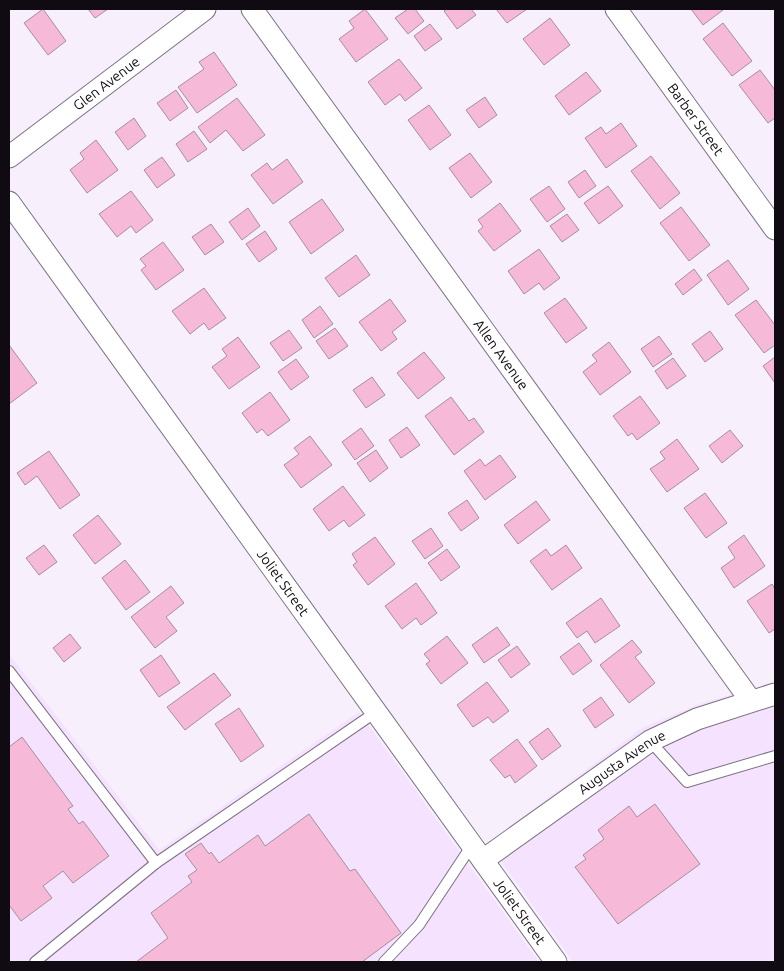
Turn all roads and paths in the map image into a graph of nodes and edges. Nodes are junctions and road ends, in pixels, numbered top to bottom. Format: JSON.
{"nodes":[{"id":1,"x":206,"y":9,"type":"edge"},
{"id":2,"x":252,"y":9,"type":"edge"},
{"id":3,"x":616,"y":9,"type":"edge"},
{"id":4,"x":9,"y":157,"type":"edge"},
{"id":5,"x":9,"y":202,"type":"edge"},
{"id":6,"x":775,"y":229,"type":"edge"},
{"id":7,"x":9,"y":671,"type":"edge"},
{"id":8,"x":12,"y":684,"type":"edge"},
{"id":9,"x":775,"y":694,"type":"edge"},
{"id":10,"x":751,"y":701,"type":"junction"},
{"id":11,"x":376,"y":712,"type":"junction"},
{"id":12,"x":650,"y":741,"type":"junction"},
{"id":13,"x":775,"y":756,"type":"edge"},
{"id":14,"x":478,"y":853,"type":"junction"},
{"id":15,"x":156,"y":863,"type":"junction"},
{"id":16,"x":35,"y":962,"type":"edge"},
{"id":17,"x":384,"y":962,"type":"edge"},
{"id":18,"x":556,"y":962,"type":"edge"}],
"edges":[{"from":1,"to":4,"type":"street","name":"Glen Avenue"},
{"from":2,"to":10,"type":"street","name":"Allen Avenue"},
{"from":3,"to":6,"type":"street","name":"Barber Street"},
{"from":5,"to":11,"type":"street","name":"Joliet Street"},
{"from":7,"to":8,"type":"lane"},
{"from":8,"to":15,"type":"lane"},
{"from":9,"to":10,"type":"street","name":"Augusta Avenue"},
{"from":10,"to":12,"type":"street","name":"Augusta Avenue"},
{"from":11,"to":14,"type":"street","name":"Joliet Street"},
{"from":11,"to":15,"type":"lane"},
{"from":12,"to":13,"type":"lane"},
{"from":12,"to":14,"type":"street","name":"Augusta Avenue"},
{"from":14,"to":17,"type":"lane"},
{"from":14,"to":18,"type":"street","name":"Joliet Street"},
{"from":15,"to":16,"type":"lane"}]}
